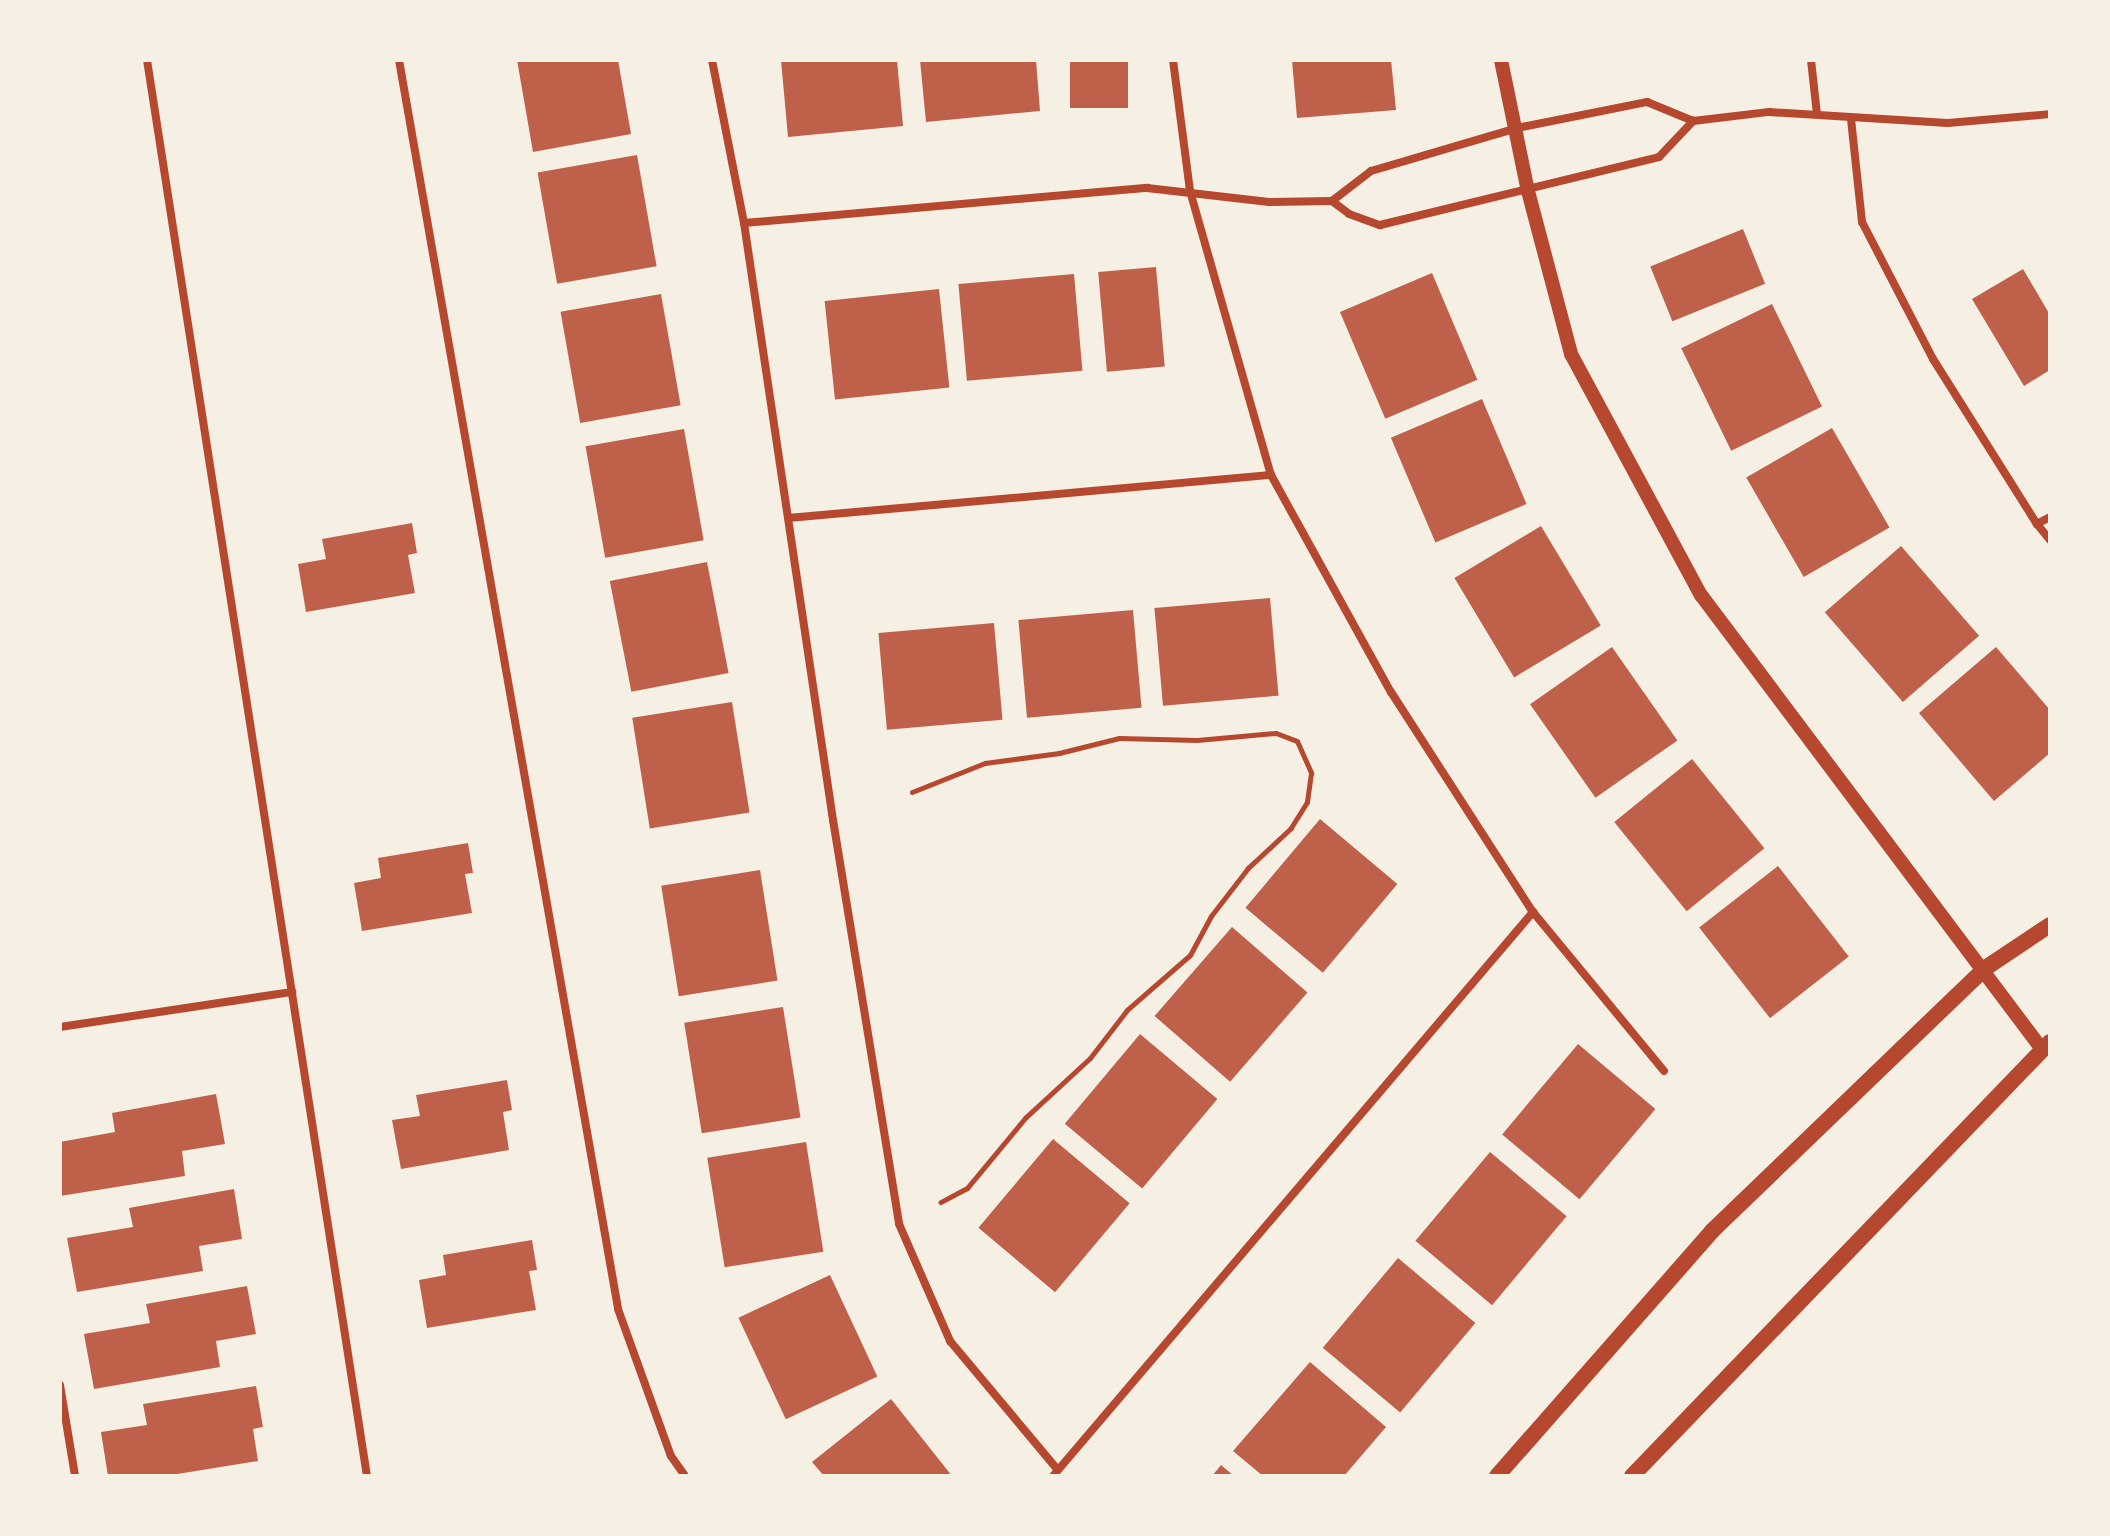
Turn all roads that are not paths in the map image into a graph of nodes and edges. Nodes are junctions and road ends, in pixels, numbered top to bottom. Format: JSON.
{"nodes":[{"id":1,"x":147,"y":60,"type":"edge"},
{"id":2,"x":399,"y":60,"type":"edge"},
{"id":3,"x":712,"y":60,"type":"edge"},
{"id":4,"x":1173,"y":60,"type":"edge"},
{"id":5,"x":1501,"y":60,"type":"edge"},
{"id":6,"x":1811,"y":60,"type":"edge"},
{"id":7,"x":1817,"y":114,"type":"junction"},
{"id":8,"x":2050,"y":114,"type":"edge"},
{"id":9,"x":1851,"y":119,"type":"junction"},
{"id":10,"x":1693,"y":121,"type":"junction"},
{"id":11,"x":1517,"y":128,"type":"junction"},
{"id":12,"x":1190,"y":191,"type":"junction"},
{"id":13,"x":1528,"y":191,"type":"junction"},
{"id":14,"x":1332,"y":201,"type":"junction"},
{"id":15,"x":744,"y":223,"type":"junction"},
{"id":16,"x":1271,"y":475,"type":"junction"},
{"id":17,"x":2050,"y":517,"type":"edge"},
{"id":18,"x":788,"y":518,"type":"junction"},
{"id":19,"x":2037,"y":524,"type":"junction"},
{"id":20,"x":2050,"y":540,"type":"edge"},
{"id":21,"x":1533,"y":912,"type":"junction"},
{"id":22,"x":2050,"y":925,"type":"edge"},
{"id":23,"x":1984,"y":969,"type":"junction"},
{"id":24,"x":292,"y":992,"type":"junction"},
{"id":25,"x":60,"y":1027,"type":"edge"},
{"id":26,"x":2047,"y":1050,"type":"edge"},
{"id":27,"x":1664,"y":1071,"type":"dead end"},
{"id":28,"x":60,"y":1385,"type":"edge"},
{"id":29,"x":1056,"y":1473,"type":"edge"},
{"id":30,"x":75,"y":1476,"type":"edge"},
{"id":31,"x":367,"y":1476,"type":"edge"},
{"id":32,"x":685,"y":1476,"type":"edge"},
{"id":33,"x":1497,"y":1476,"type":"edge"},
{"id":34,"x":1632,"y":1476,"type":"edge"}],
"edges":[{"from":1,"to":24,"type":"street"},
{"from":2,"to":32,"type":"street"},
{"from":3,"to":15,"type":"street"},
{"from":4,"to":12,"type":"street"},
{"from":5,"to":11,"type":"street"},
{"from":6,"to":7,"type":"street"},
{"from":7,"to":9,"type":"street"},
{"from":7,"to":10,"type":"street"},
{"from":8,"to":9,"type":"street"},
{"from":9,"to":19,"type":"street"},
{"from":10,"to":11,"type":"street"},
{"from":10,"to":13,"type":"street"},
{"from":11,"to":13,"type":"street"},
{"from":11,"to":14,"type":"street"},
{"from":12,"to":14,"type":"street"},
{"from":12,"to":15,"type":"street"},
{"from":12,"to":16,"type":"street"},
{"from":13,"to":14,"type":"street"},
{"from":13,"to":23,"type":"street"},
{"from":15,"to":18,"type":"street"},
{"from":16,"to":18,"type":"street"},
{"from":16,"to":21,"type":"street"},
{"from":17,"to":19,"type":"street"},
{"from":18,"to":29,"type":"street"},
{"from":19,"to":20,"type":"street"},
{"from":21,"to":27,"type":"street"},
{"from":21,"to":29,"type":"street"},
{"from":22,"to":23,"type":"main road"},
{"from":23,"to":26,"type":"street"},
{"from":23,"to":33,"type":"main road"},
{"from":24,"to":25,"type":"street"},
{"from":24,"to":31,"type":"street"},
{"from":26,"to":34,"type":"main road"},
{"from":28,"to":30,"type":"street"}]}
